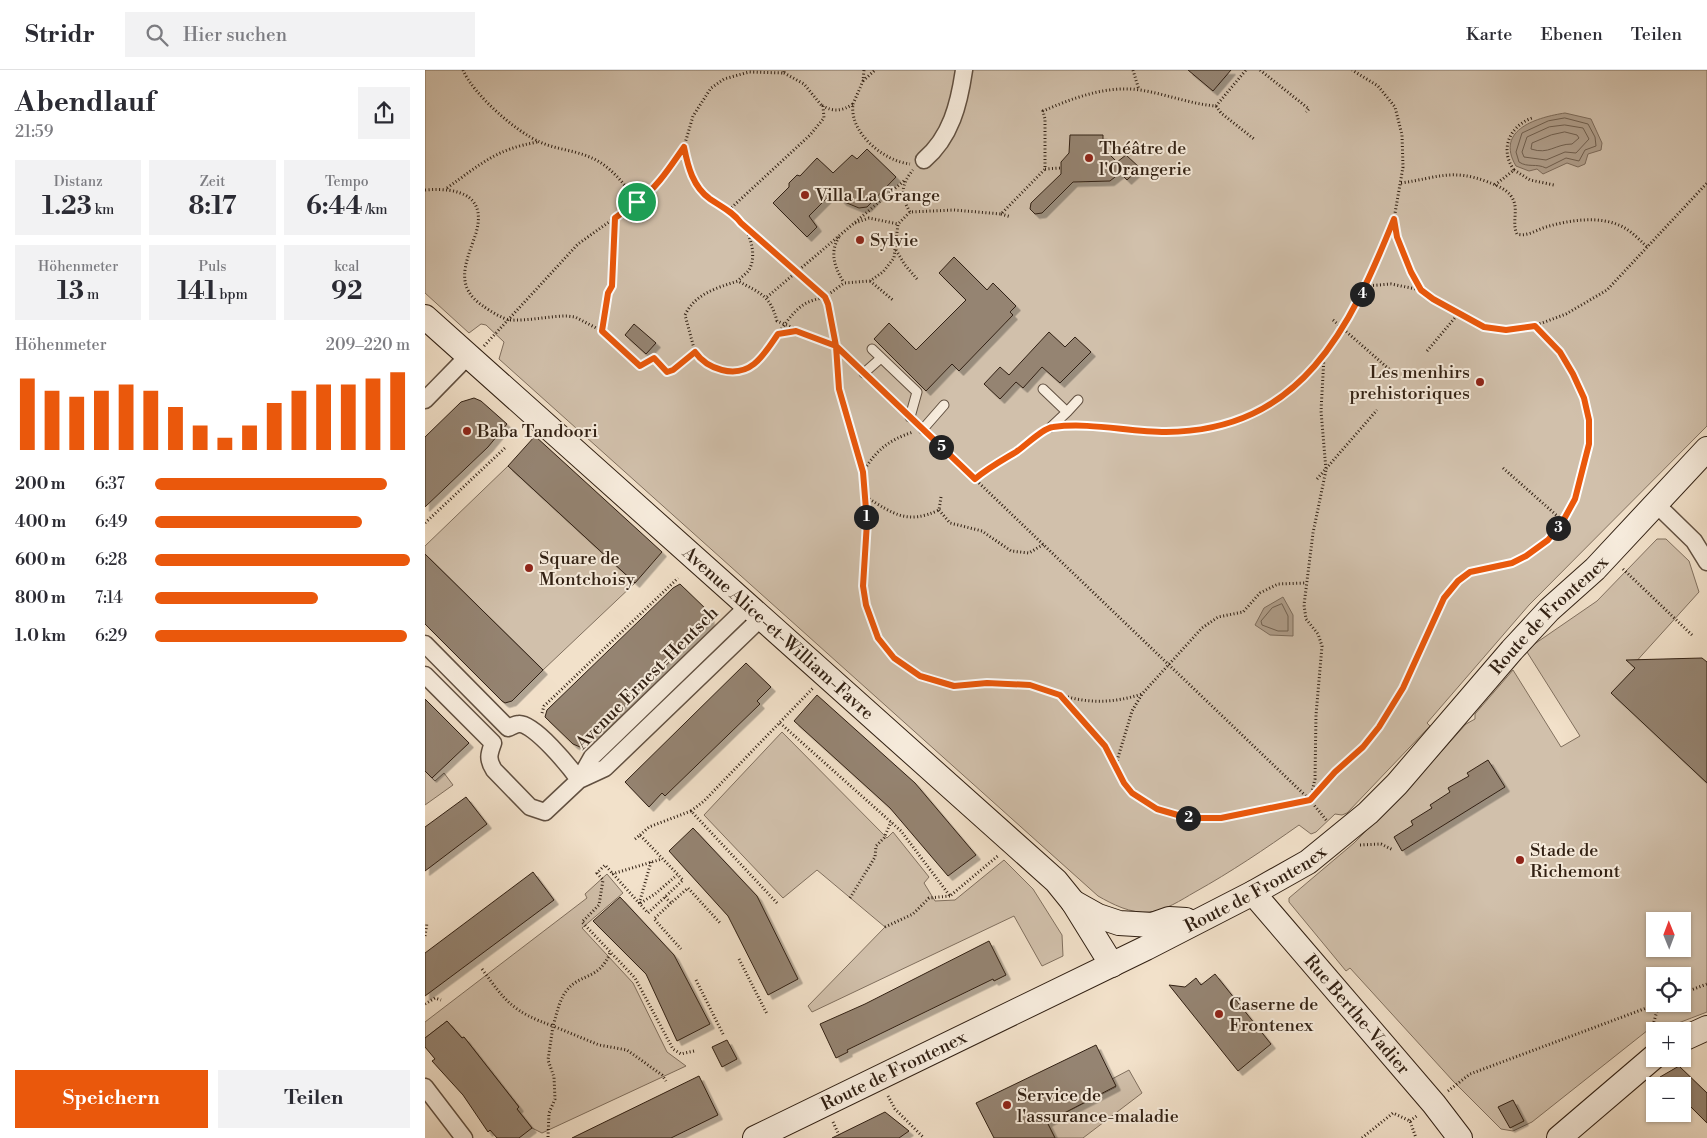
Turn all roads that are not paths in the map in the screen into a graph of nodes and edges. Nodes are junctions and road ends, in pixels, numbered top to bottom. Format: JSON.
{"nodes":[{"id":1,"x":964,"y":70,"type":"edge"},
{"id":2,"x":924,"y":160,"type":"road end"},
{"id":3,"x":425,"y":317,"type":"edge"},
{"id":4,"x":871,"y":349,"type":"dead end"},
{"id":5,"x":475,"y":352,"type":"junction"},
{"id":6,"x":881,"y":358,"type":"junction"},
{"id":7,"x":864,"y":373,"type":"road end"},
{"id":8,"x":1043,"y":389,"type":"dead end"},
{"id":9,"x":425,"y":400,"type":"edge"},
{"id":10,"x":1078,"y":400,"type":"dead end"},
{"id":11,"x":944,"y":405,"type":"dead end"},
{"id":12,"x":1067,"y":412,"type":"junction"},
{"id":13,"x":910,"y":417,"type":"road end"},
{"id":14,"x":1051,"y":427,"type":"road end"},
{"id":15,"x":923,"y":429,"type":"road end"},
{"id":16,"x":1707,"y":449,"type":"edge"},
{"id":17,"x":1656,"y":504,"type":"junction"},
{"id":18,"x":1707,"y":562,"type":"edge"},
{"id":19,"x":753,"y":613,"type":"junction"},
{"id":20,"x":425,"y":644,"type":"edge"},
{"id":21,"x":425,"y":675,"type":"edge"},
{"id":22,"x":508,"y":728,"type":"junction"},
{"id":23,"x":493,"y":743,"type":"junction"},
{"id":24,"x":579,"y":780,"type":"junction"},
{"id":25,"x":1253,"y":893,"type":"junction"},
{"id":26,"x":1073,"y":902,"type":"junction"},
{"id":27,"x":1198,"y":921,"type":"junction"},
{"id":28,"x":1112,"y":965,"type":"junction"},
{"id":29,"x":1707,"y":1028,"type":"edge"},
{"id":30,"x":1691,"y":1035,"type":"edge"},
{"id":31,"x":1646,"y":1064,"type":"edge"},
{"id":32,"x":425,"y":1087,"type":"edge"},
{"id":33,"x":464,"y":1138,"type":"edge"},
{"id":34,"x":755,"y":1138,"type":"edge"},
{"id":35,"x":1460,"y":1138,"type":"edge"},
{"id":36,"x":1559,"y":1138,"type":"edge"}],
"edges":[{"from":1,"to":2,"type":"street"},
{"from":3,"to":5,"type":"street","name":"Avenue Alice-et-William-Favre"},
{"from":4,"to":6,"type":"lane"},
{"from":5,"to":9,"type":"street"},
{"from":5,"to":19,"type":"street","name":"Avenue Alice-et-William-Favre"},
{"from":6,"to":7,"type":"lane"},
{"from":6,"to":13,"type":"lane"},
{"from":8,"to":12,"type":"lane"},
{"from":10,"to":12,"type":"lane"},
{"from":11,"to":15,"type":"lane"},
{"from":12,"to":14,"type":"lane"},
{"from":16,"to":17,"type":"street","name":"Route de Frontenex"},
{"from":17,"to":18,"type":"street"},
{"from":17,"to":25,"type":"street","name":"Route de Frontenex"},
{"from":19,"to":24,"type":"street","name":"Avenue Ernest-Hentsch"},
{"from":19,"to":26,"type":"street","name":"Avenue Alice-et-William-Favre"},
{"from":20,"to":22,"type":"street"},
{"from":21,"to":23,"type":"street"},
{"from":22,"to":23,"type":"street"},
{"from":22,"to":24,"type":"street"},
{"from":23,"to":24,"type":"street","name":"Avenue Ernest-Hentsch"},
{"from":25,"to":27,"type":"street","name":"Route de Frontenex"},
{"from":25,"to":35,"type":"street","name":"Rue Berthe-Vadier"},
{"from":26,"to":27,"type":"street"},
{"from":26,"to":28,"type":"street","name":"Avenue Alice-et-William-Favre"},
{"from":27,"to":28,"type":"street","name":"Route de Frontenex"},
{"from":28,"to":34,"type":"street","name":"Route de Frontenex"},
{"from":29,"to":30,"type":"street"},
{"from":31,"to":36,"type":"street"},
{"from":32,"to":33,"type":"street"}]}
